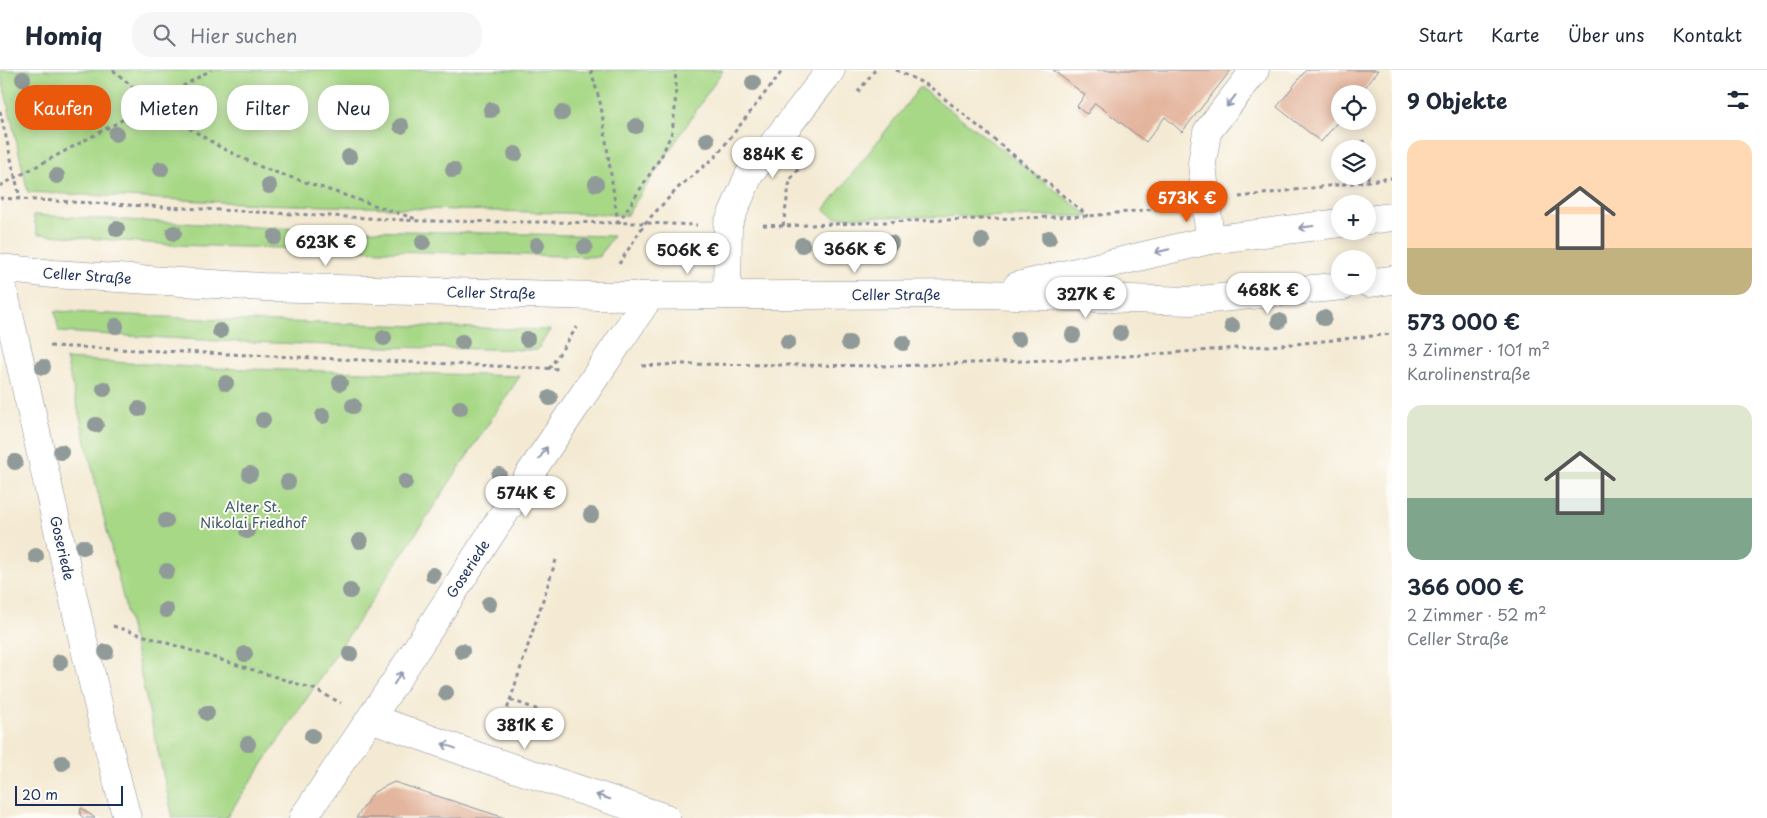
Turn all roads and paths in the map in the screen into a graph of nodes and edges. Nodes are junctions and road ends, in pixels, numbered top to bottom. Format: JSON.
{"nodes":[{"id":1,"x":113,"y":70,"type":"edge"},
{"id":2,"x":211,"y":70,"type":"edge"},
{"id":3,"x":591,"y":70,"type":"edge"},
{"id":4,"x":675,"y":70,"type":"edge"},
{"id":5,"x":782,"y":70,"type":"edge"},
{"id":6,"x":832,"y":70,"type":"edge"},
{"id":7,"x":875,"y":70,"type":"edge"},
{"id":8,"x":896,"y":70,"type":"edge"},
{"id":9,"x":1255,"y":70,"type":"edge"},
{"id":10,"x":130,"y":85,"type":"edge"},
{"id":11,"x":185,"y":85,"type":"edge"},
{"id":12,"x":857,"y":94,"type":"dead end"},
{"id":13,"x":0,"y":111,"type":"edge"},
{"id":14,"x":121,"y":121,"type":"edge"},
{"id":15,"x":193,"y":130,"type":"edge"},
{"id":16,"x":808,"y":156,"type":"dead end"},
{"id":17,"x":15,"y":178,"type":"junction"},
{"id":18,"x":1392,"y":178,"type":"edge"},
{"id":19,"x":1376,"y":179,"type":"edge"},
{"id":20,"x":1331,"y":185,"type":"edge"},
{"id":21,"x":0,"y":186,"type":"edge"},
{"id":22,"x":0,"y":198,"type":"edge"},
{"id":23,"x":20,"y":198,"type":"junction"},
{"id":24,"x":1206,"y":202,"type":"junction"},
{"id":25,"x":1089,"y":216,"type":"junction"},
{"id":26,"x":1392,"y":217,"type":"edge"},
{"id":27,"x":1376,"y":219,"type":"edge"},
{"id":28,"x":422,"y":221,"type":"junction"},
{"id":29,"x":646,"y":223,"type":"junction"},
{"id":30,"x":618,"y":224,"type":"junction"},
{"id":31,"x":728,"y":224,"type":"junction"},
{"id":32,"x":1331,"y":224,"type":"edge"},
{"id":33,"x":783,"y":226,"type":"junction"},
{"id":34,"x":1210,"y":240,"type":"junction"},
{"id":35,"x":0,"y":268,"type":"edge"},
{"id":36,"x":0,"y":277,"type":"edge"},
{"id":37,"x":1392,"y":280,"type":"edge"},
{"id":38,"x":1376,"y":282,"type":"edge"},
{"id":39,"x":1331,"y":287,"type":"edge"},
{"id":40,"x":984,"y":294,"type":"junction"},
{"id":41,"x":727,"y":295,"type":"junction"},
{"id":42,"x":598,"y":296,"type":"junction"},
{"id":43,"x":650,"y":296,"type":"junction"},
{"id":44,"x":1392,"y":334,"type":"edge"},
{"id":45,"x":16,"y":342,"type":"junction"},
{"id":46,"x":548,"y":369,"type":"junction"},
{"id":47,"x":602,"y":369,"type":"junction"},
{"id":48,"x":556,"y":560,"type":"dead end"},
{"id":49,"x":77,"y":616,"type":"junction"},
{"id":50,"x":511,"y":700,"type":"junction"},
{"id":51,"x":371,"y":718,"type":"junction"},
{"id":52,"x":501,"y":730,"type":"dead end"},
{"id":53,"x":527,"y":738,"type":"dead end"},
{"id":54,"x":127,"y":818,"type":"edge"},
{"id":55,"x":303,"y":818,"type":"edge"},
{"id":56,"x":666,"y":818,"type":"edge"}],
"edges":[{"from":1,"to":10,"type":"path"},
{"from":2,"to":11,"type":"path"},
{"from":3,"to":30,"type":"path"},
{"from":4,"to":30,"type":"path"},
{"from":5,"to":29,"type":"path"},
{"from":6,"to":31,"type":"street"},
{"from":7,"to":12,"type":"path"},
{"from":8,"to":25,"type":"path"},
{"from":9,"to":24,"type":"street","one_way":true},
{"from":13,"to":17,"type":"path"},
{"from":14,"to":17,"type":"path"},
{"from":15,"to":28,"type":"path"},
{"from":16,"to":33,"type":"path"},
{"from":17,"to":21,"type":"path"},
{"from":17,"to":23,"type":"path"},
{"from":18,"to":19,"type":"path"},
{"from":20,"to":24,"type":"path"},
{"from":22,"to":23,"type":"path"},
{"from":23,"to":28,"type":"path"},
{"from":24,"to":25,"type":"path"},
{"from":24,"to":34,"type":"street"},
{"from":25,"to":33,"type":"path"},
{"from":26,"to":27,"type":"street"},
{"from":28,"to":30,"type":"path"},
{"from":29,"to":30,"type":"path"},
{"from":29,"to":31,"type":"path"},
{"from":29,"to":42,"type":"path"},
{"from":31,"to":33,"type":"path"},
{"from":31,"to":41,"type":"street"},
{"from":32,"to":34,"type":"street","name":"Celler Straße","one_way":true},
{"from":34,"to":40,"type":"street","name":"Celler Straße","one_way":true},
{"from":35,"to":42,"type":"street","name":"Celler Straße"},
{"from":36,"to":45,"type":"street","name":"Goseriede"},
{"from":37,"to":38,"type":"street"},
{"from":39,"to":40,"type":"street","name":"Celler Straße"},
{"from":40,"to":41,"type":"street","name":"Celler Straße"},
{"from":41,"to":43,"type":"street","name":"Celler Straße"},
{"from":42,"to":43,"type":"street","name":"Celler Straße"},
{"from":42,"to":46,"type":"path"},
{"from":43,"to":47,"type":"street","name":"Goseriede"},
{"from":44,"to":47,"type":"path"},
{"from":45,"to":46,"type":"path"},
{"from":45,"to":49,"type":"street","name":"Goseriede"},
{"from":46,"to":47,"type":"path"},
{"from":51,"to":47,"type":"street","name":"Goseriede","one_way":true},
{"from":48,"to":50,"type":"path"},
{"from":49,"to":51,"type":"path"},
{"from":49,"to":54,"type":"street","name":"Goseriede"},
{"from":50,"to":52,"type":"path"},
{"from":50,"to":53,"type":"path"},
{"from":51,"to":55,"type":"street","name":"Goseriede"},
{"from":56,"to":51,"type":"street","one_way":true}]}
